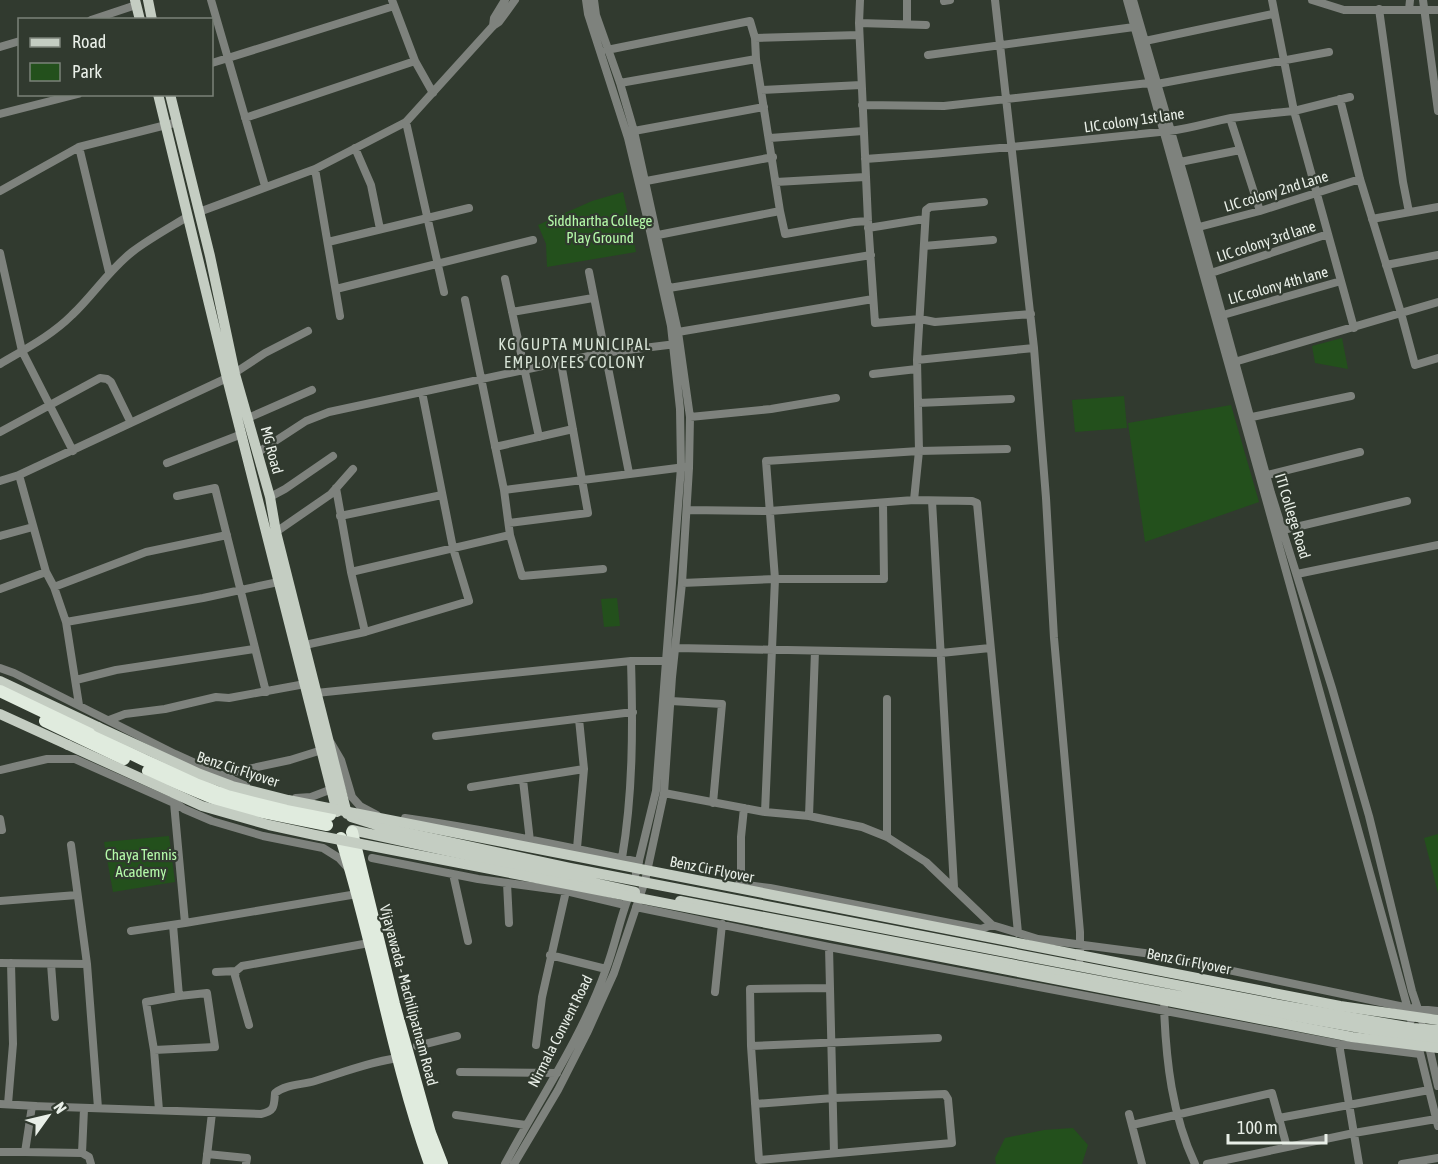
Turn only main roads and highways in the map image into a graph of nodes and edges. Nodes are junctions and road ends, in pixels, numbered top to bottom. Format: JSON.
{"nodes":[{"id":1,"x":148,"y":0,"type":"edge"},
{"id":2,"x":136,"y":3,"type":"edge"},
{"id":3,"x":140,"y":18,"type":"edge"},
{"id":4,"x":152,"y":18,"type":"edge"},
{"id":5,"x":159,"y":96,"type":"edge"},
{"id":6,"x":170,"y":96,"type":"edge"},
{"id":7,"x":172,"y":124,"type":"junction"},
{"id":8,"x":199,"y":212,"type":"junction"},
{"id":9,"x":187,"y":217,"type":"junction"},
{"id":10,"x":231,"y":376,"type":"junction"},
{"id":11,"x":267,"y":513,"type":"junction"},
{"id":12,"x":284,"y":580,"type":"junction"},
{"id":13,"x":0,"y":681,"type":"edge"},
{"id":14,"x":0,"y":691,"type":"edge"},
{"id":15,"x":0,"y":699,"type":"edge"},
{"id":16,"x":0,"y":714,"type":"edge"},
{"id":17,"x":339,"y":817,"type":"junction"},
{"id":18,"x":348,"y":833,"type":"junction"},
{"id":19,"x":357,"y":872,"type":"junction"},
{"id":20,"x":1438,"y":1020,"type":"edge"},
{"id":21,"x":1438,"y":1030,"type":"edge"},
{"id":22,"x":1424,"y":1035,"type":"edge"},
{"id":23,"x":1436,"y":1053,"type":"edge"},
{"id":24,"x":416,"y":1102,"type":"junction"},
{"id":25,"x":430,"y":1164,"type":"edge"},
{"id":26,"x":442,"y":1164,"type":"edge"}],
"edges":[{"from":1,"to":4,"type":"main road"},
{"from":2,"to":3,"type":"main road"},
{"from":5,"to":7,"type":"main road","name":"MG Road"},
{"from":6,"to":7,"type":"main road","name":"MG Road"},
{"from":7,"to":8,"type":"main road","name":"MG Road"},
{"from":7,"to":9,"type":"main road","name":"MG Road"},
{"from":8,"to":9,"type":"main road"},
{"from":8,"to":10,"type":"main road","name":"MG Road"},
{"from":9,"to":10,"type":"main road","name":"MG Road"},
{"from":10,"to":11,"type":"main road","name":"MG Road"},
{"from":10,"to":11,"type":"main road","name":"MG Road"},
{"from":11,"to":12,"type":"main road","name":"MG Road"},
{"from":11,"to":12,"type":"main road","name":"MG Road"},
{"from":12,"to":17,"type":"main road","name":"MG Road"},
{"from":12,"to":17,"type":"main road","name":"MG Road"},
{"from":13,"to":20,"type":"main road","name":"Benz Cir Flyover","bridge":true},
{"from":14,"to":17,"type":"highway"},
{"from":15,"to":17,"type":"highway"},
{"from":16,"to":23,"type":"main road","bridge":true},
{"from":17,"to":18,"type":"highway","name":"Vijayawada - Machilipatnam Road"},
{"from":17,"to":18,"type":"highway"},
{"from":17,"to":22,"type":"main road"},
{"from":18,"to":19,"type":"highway","name":"Vijayawada - Machilipatnam Road"},
{"from":18,"to":22,"type":"main road"},
{"from":19,"to":24,"type":"highway","name":"Vijayawada - Machilipatnam Road"},
{"from":19,"to":24,"type":"highway","name":"Vijayawada - Machilipatnam Road"},
{"from":21,"to":22,"type":"main road"},
{"from":24,"to":25,"type":"highway","name":"Vijayawada - Machilipatnam Road"},
{"from":24,"to":26,"type":"highway","name":"Vijayawada - Machilipatnam Road"}]}
